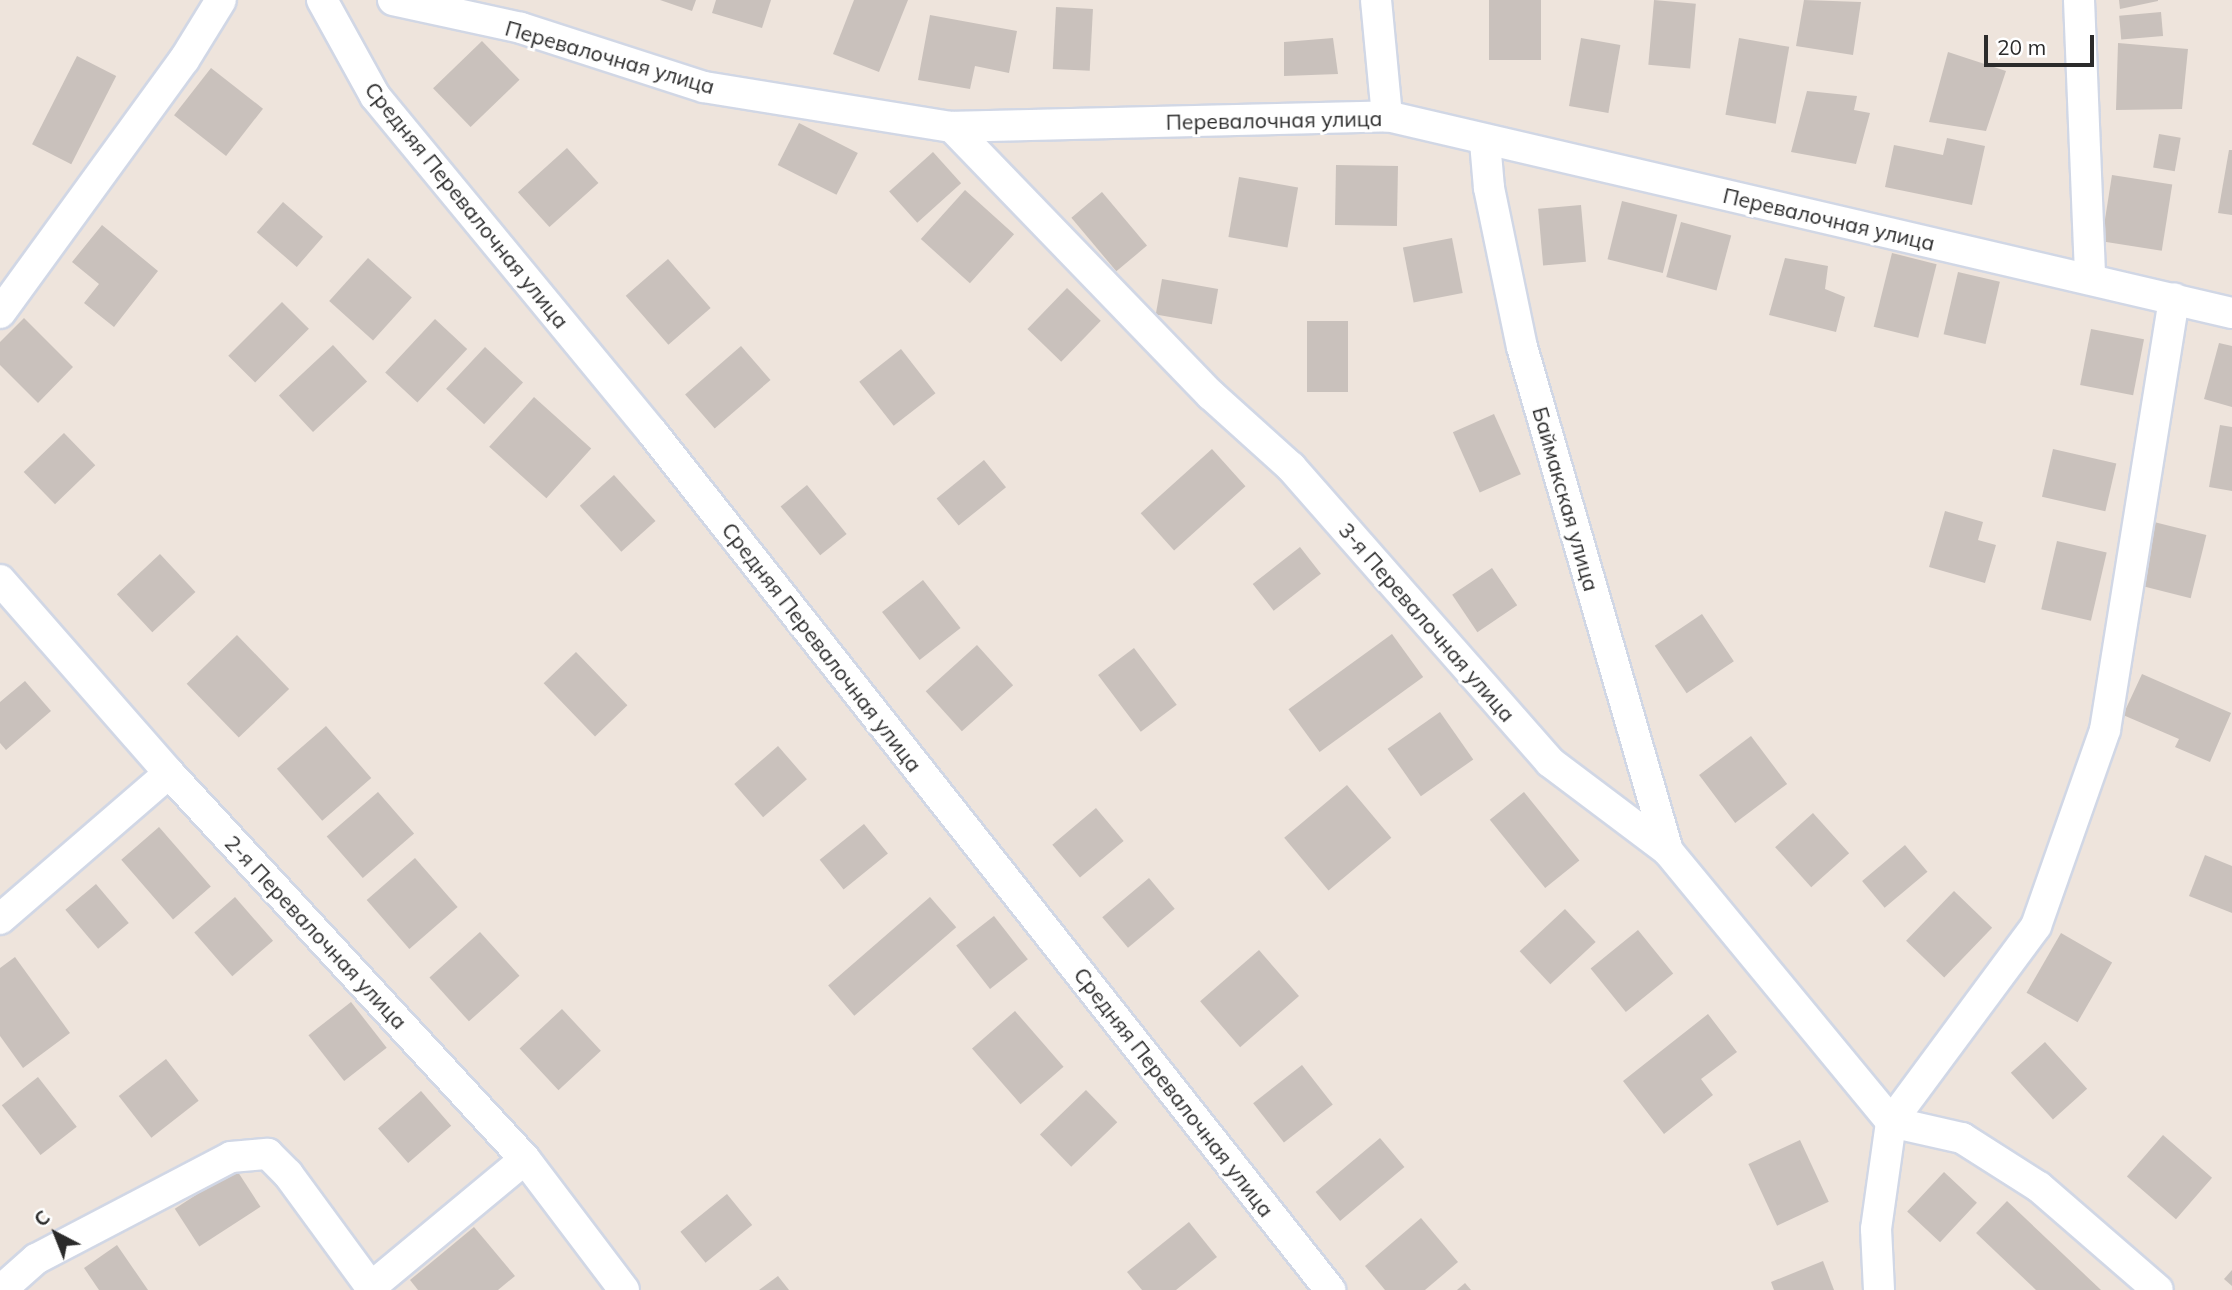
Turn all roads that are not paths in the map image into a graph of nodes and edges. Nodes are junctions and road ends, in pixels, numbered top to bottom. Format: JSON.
{"nodes":[{"id":1,"x":221,"y":0,"type":"edge"},
{"id":2,"x":322,"y":0,"type":"edge"},
{"id":3,"x":393,"y":0,"type":"edge"},
{"id":4,"x":1376,"y":0,"type":"edge"},
{"id":5,"x":2079,"y":0,"type":"edge"},
{"id":6,"x":1387,"y":116,"type":"junction"},
{"id":7,"x":952,"y":127,"type":"junction"},
{"id":8,"x":1485,"y":142,"type":"junction"},
{"id":9,"x":2090,"y":278,"type":"junction"},
{"id":10,"x":2174,"y":298,"type":"junction"},
{"id":11,"x":0,"y":313,"type":"edge"},
{"id":12,"x":2232,"y":313,"type":"edge"},
{"id":13,"x":0,"y":580,"type":"edge"},
{"id":14,"x":169,"y":773,"type":"junction"},
{"id":15,"x":1668,"y":851,"type":"junction"},
{"id":16,"x":0,"y":919,"type":"edge"},
{"id":17,"x":1891,"y":1122,"type":"junction"},
{"id":18,"x":525,"y":1159,"type":"junction"},
{"id":19,"x":372,"y":1289,"type":"edge"},
{"id":20,"x":1,"y":1290,"type":"edge"},
{"id":21,"x":624,"y":1290,"type":"edge"},
{"id":22,"x":1330,"y":1290,"type":"edge"},
{"id":23,"x":1879,"y":1290,"type":"edge"},
{"id":24,"x":2158,"y":1290,"type":"edge"}],
"edges":[{"from":1,"to":11,"type":"street"},
{"from":2,"to":22,"type":"street","name":"Средняя Перевалочная улица"},
{"from":3,"to":7,"type":"street","name":"Перевалочная улица"},
{"from":4,"to":6,"type":"street"},
{"from":5,"to":9,"type":"street"},
{"from":6,"to":7,"type":"street","name":"Перевалочная улица"},
{"from":6,"to":8,"type":"street","name":"Перевалочная улица"},
{"from":7,"to":15,"type":"street","name":"3-я Перевалочная улица"},
{"from":8,"to":9,"type":"street","name":"Перевалочная улица"},
{"from":8,"to":15,"type":"street","name":"Баймакская улица"},
{"from":9,"to":10,"type":"street","name":"Перевалочная улица"},
{"from":10,"to":12,"type":"street","name":"Перевалочная улица"},
{"from":10,"to":17,"type":"street"},
{"from":13,"to":14,"type":"street","name":"2-я Перевалочная улица"},
{"from":14,"to":16,"type":"street"},
{"from":14,"to":18,"type":"street","name":"2-я Перевалочная улица"},
{"from":15,"to":17,"type":"street","name":"3-я Перевалочная улица"},
{"from":17,"to":23,"type":"street"},
{"from":17,"to":24,"type":"street"},
{"from":18,"to":19,"type":"street"},
{"from":18,"to":21,"type":"street","name":"2-я Перевалочная улица"},
{"from":19,"to":20,"type":"street"}]}
